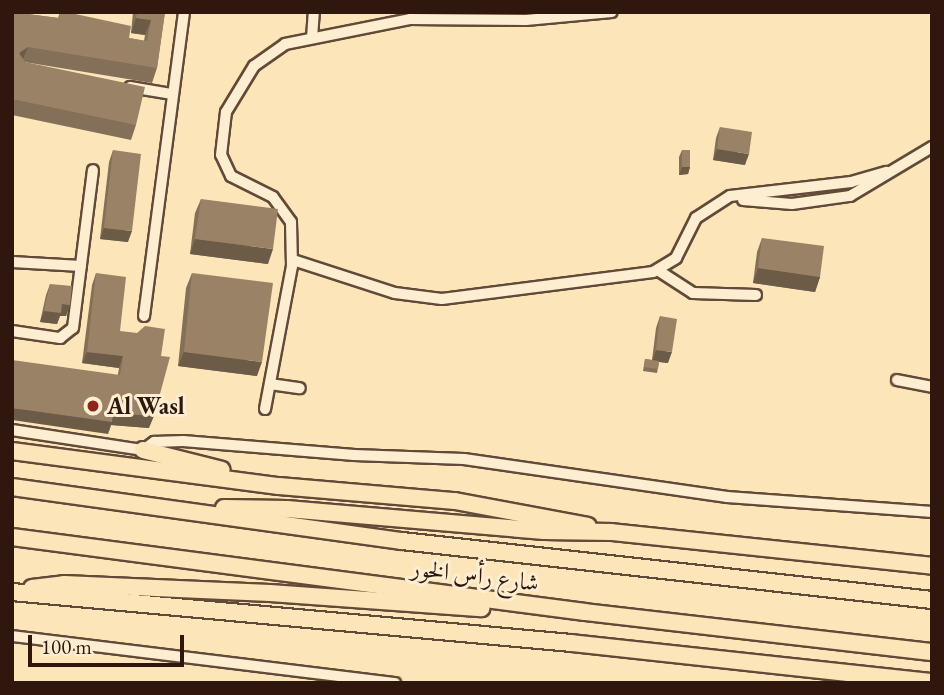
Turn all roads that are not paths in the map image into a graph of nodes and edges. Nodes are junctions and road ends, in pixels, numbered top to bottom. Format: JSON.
{"nodes":[{"id":1,"x":184,"y":12,"type":"edge"},
{"id":2,"x":314,"y":12,"type":"edge"},
{"id":3,"x":612,"y":12,"type":"edge"},
{"id":4,"x":312,"y":38,"type":"junction"},
{"id":5,"x":117,"y":85,"type":"edge"},
{"id":6,"x":172,"y":94,"type":"junction"},
{"id":7,"x":932,"y":147,"type":"edge"},
{"id":8,"x":93,"y":170,"type":"dead end"},
{"id":9,"x":293,"y":260,"type":"junction"},
{"id":10,"x":12,"y":262,"type":"edge"},
{"id":11,"x":81,"y":266,"type":"junction"},
{"id":12,"x":659,"y":271,"type":"junction"},
{"id":13,"x":755,"y":295,"type":"dead end"},
{"id":14,"x":144,"y":316,"type":"dead end"},
{"id":15,"x":12,"y":331,"type":"edge"},
{"id":16,"x":897,"y":380,"type":"dead end"},
{"id":17,"x":270,"y":384,"type":"junction"},
{"id":18,"x":932,"y":387,"type":"edge"},
{"id":19,"x":300,"y":388,"type":"dead end"},
{"id":20,"x":265,"y":409,"type":"dead end"},
{"id":21,"x":12,"y":430,"type":"edge"},
{"id":22,"x":143,"y":450,"type":"junction"},
{"id":23,"x":12,"y":451,"type":"edge"},
{"id":24,"x":12,"y":487,"type":"edge"},
{"id":25,"x":331,"y":491,"type":"junction"},
{"id":26,"x":155,"y":507,"type":"junction"},
{"id":27,"x":932,"y":512,"type":"edge"},
{"id":28,"x":611,"y":532,"type":"junction"},
{"id":29,"x":12,"y":537,"type":"edge"},
{"id":30,"x":932,"y":566,"type":"edge"},
{"id":31,"x":12,"y":591,"type":"edge"},
{"id":32,"x":932,"y":600,"type":"edge"},
{"id":33,"x":585,"y":612,"type":"junction"},
{"id":34,"x":12,"y":636,"type":"edge"},
{"id":35,"x":932,"y":652,"type":"edge"},
{"id":36,"x":932,"y":682,"type":"edge"},
{"id":37,"x":395,"y":683,"type":"edge"}],
"edges":[{"from":1,"to":6,"type":"street"},
{"from":2,"to":4,"type":"street"},
{"from":3,"to":4,"type":"street"},
{"from":4,"to":9,"type":"street"},
{"from":5,"to":6,"type":"street"},
{"from":6,"to":14,"type":"street"},
{"from":7,"to":12,"type":"street"},
{"from":8,"to":11,"type":"street"},
{"from":9,"to":12,"type":"street"},
{"from":9,"to":17,"type":"street"},
{"from":10,"to":11,"type":"street"},
{"from":11,"to":15,"type":"street"},
{"from":12,"to":13,"type":"street"},
{"from":16,"to":18,"type":"street"},
{"from":17,"to":19,"type":"street"},
{"from":17,"to":20,"type":"street"},
{"from":21,"to":22,"type":"street"},
{"from":22,"to":25,"type":"highway"},
{"from":22,"to":27,"type":"street"},
{"from":23,"to":25,"type":"highway"},
{"from":24,"to":26,"type":"highway","name":"شارع رأس الخور"},
{"from":25,"to":28,"type":"highway"},
{"from":26,"to":28,"type":"highway"},
{"from":26,"to":32,"type":"highway","name":"شارع رأس الخور"},
{"from":28,"to":30,"type":"highway"},
{"from":29,"to":33,"type":"highway","name":"شارع رأس الخور"},
{"from":31,"to":33,"type":"highway"},
{"from":31,"to":36,"type":"highway"},
{"from":33,"to":35,"type":"highway","name":"شارع رأس الخور"},
{"from":34,"to":37,"type":"street"}]}
